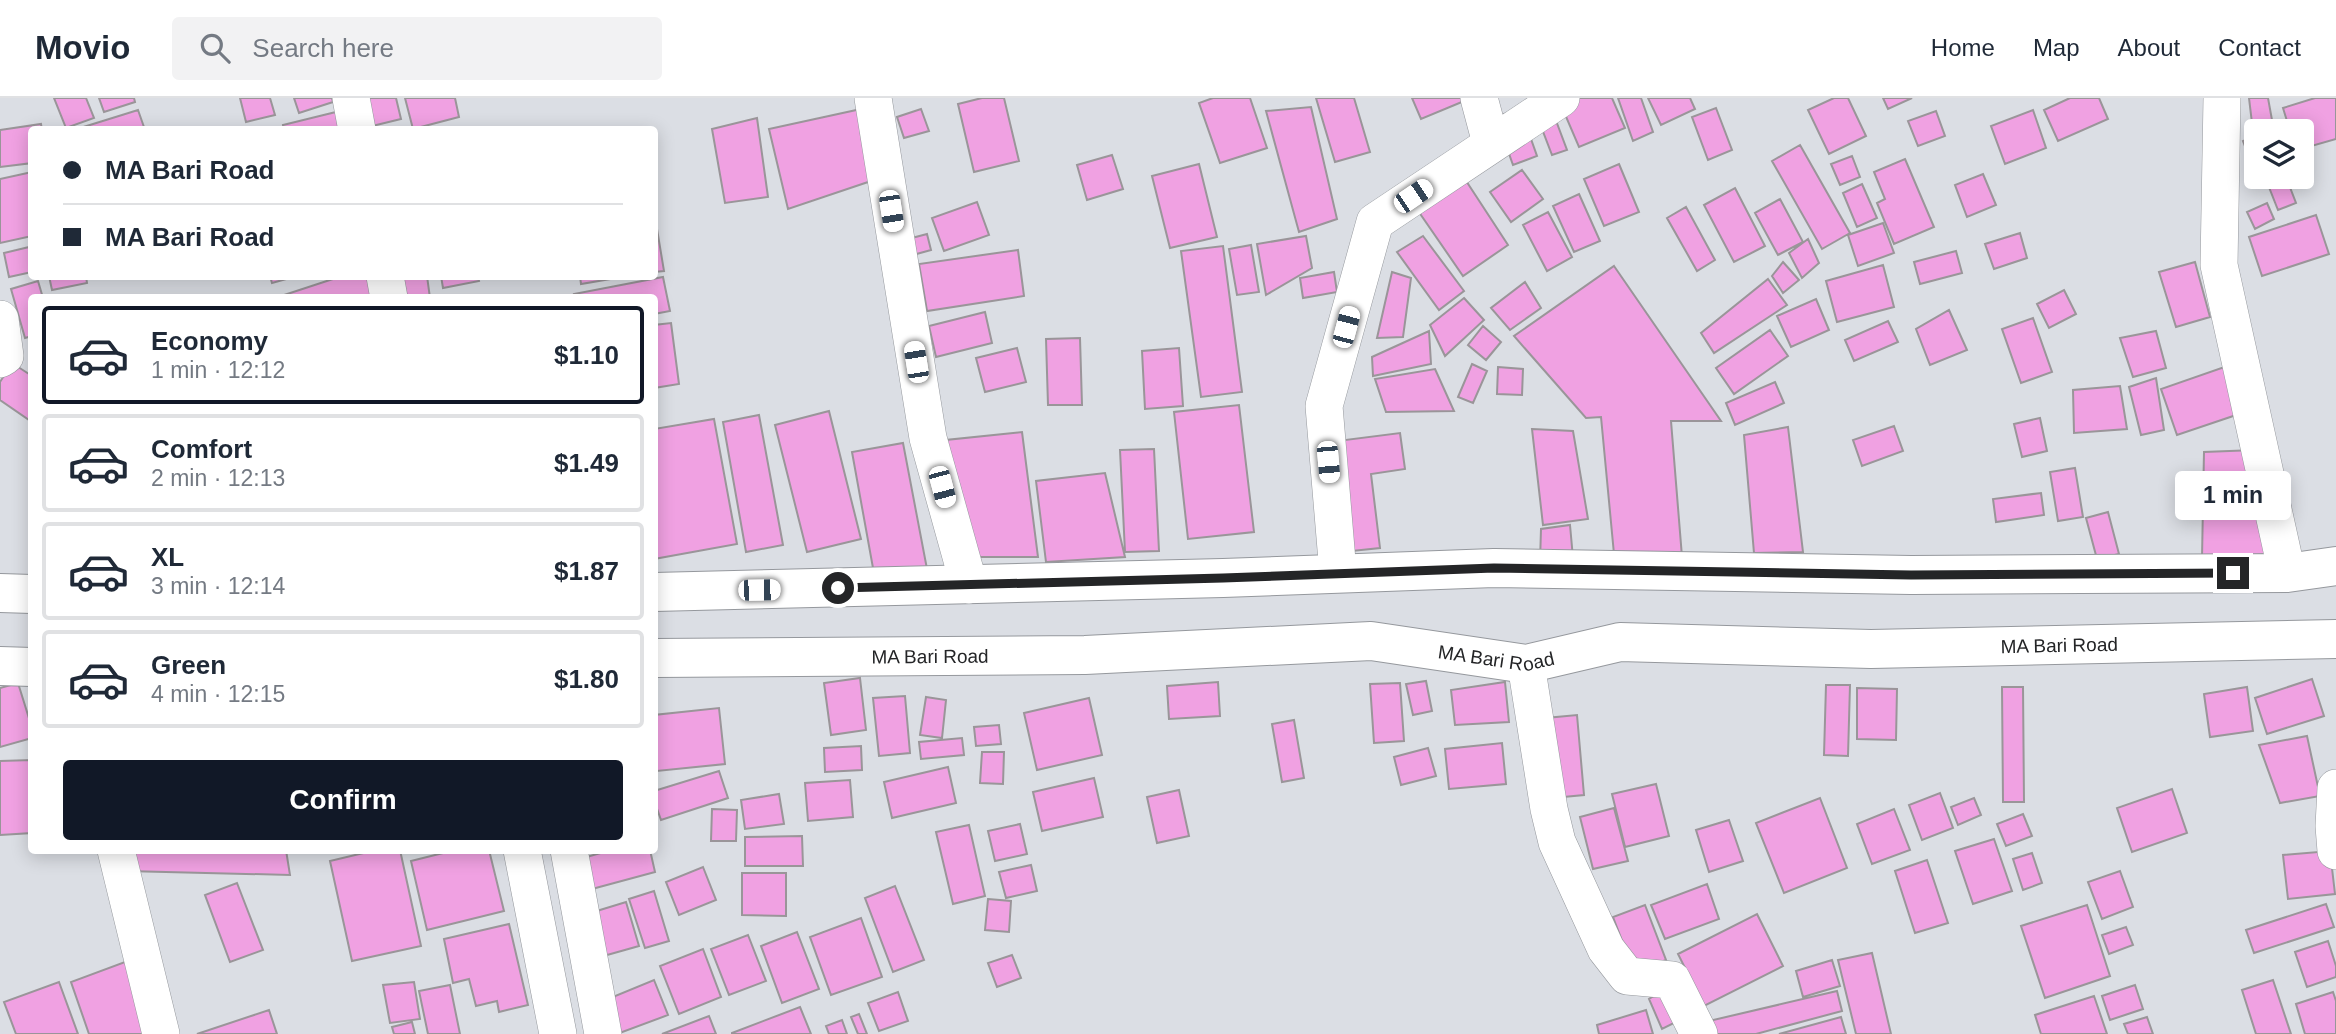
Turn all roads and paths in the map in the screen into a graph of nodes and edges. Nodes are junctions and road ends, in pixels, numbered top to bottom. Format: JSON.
{"nodes":[{"id":1,"x":351,"y":98,"type":"edge"},
{"id":2,"x":873,"y":98,"type":"edge"},
{"id":3,"x":1479,"y":98,"type":"edge"},
{"id":4,"x":1561,"y":98,"type":"edge"},
{"id":5,"x":2222,"y":98,"type":"edge"},
{"id":6,"x":356,"y":126,"type":"edge"},
{"id":7,"x":1491,"y":144,"type":"junction"},
{"id":8,"x":0,"y":320,"type":"edge"},
{"id":9,"x":0,"y":359,"type":"edge"},
{"id":10,"x":2336,"y":566,"type":"edge"},
{"id":11,"x":1338,"y":573,"type":"junction"},
{"id":12,"x":2287,"y":573,"type":"junction"},
{"id":13,"x":968,"y":585,"type":"junction"},
{"id":14,"x":658,"y":592,"type":"edge"},
{"id":15,"x":0,"y":593,"type":"edge"},
{"id":16,"x":28,"y":594,"type":"edge"},
{"id":17,"x":2336,"y":639,"type":"edge"},
{"id":18,"x":658,"y":658,"type":"edge"},
{"id":19,"x":1526,"y":664,"type":"junction"},
{"id":20,"x":0,"y":666,"type":"edge"},
{"id":21,"x":28,"y":667,"type":"edge"},
{"id":22,"x":2336,"y":788,"type":"edge"},
{"id":23,"x":2336,"y":851,"type":"edge"},
{"id":24,"x":117,"y":854,"type":"edge"},
{"id":25,"x":523,"y":854,"type":"edge"},
{"id":26,"x":570,"y":854,"type":"edge"},
{"id":27,"x":161,"y":1034,"type":"edge"},
{"id":28,"x":558,"y":1034,"type":"edge"},
{"id":29,"x":603,"y":1034,"type":"edge"},
{"id":30,"x":1699,"y":1034,"type":"edge"}],
"edges":[{"from":1,"to":6,"type":"street"},
{"from":2,"to":13,"type":"street"},
{"from":3,"to":7,"type":"street"},
{"from":4,"to":7,"type":"street"},
{"from":5,"to":12,"type":"street"},
{"from":7,"to":11,"type":"street"},
{"from":8,"to":9,"type":"street"},
{"from":10,"to":12,"type":"main road"},
{"from":11,"to":12,"type":"main road"},
{"from":11,"to":13,"type":"main road"},
{"from":13,"to":14,"type":"main road"},
{"from":15,"to":16,"type":"main road"},
{"from":17,"to":19,"type":"main road","name":"MA Bari Road"},
{"from":18,"to":19,"type":"main road","name":"MA Bari Road"},
{"from":19,"to":30,"type":"street"},
{"from":20,"to":21,"type":"main road"},
{"from":22,"to":23,"type":"street"},
{"from":24,"to":27,"type":"street"},
{"from":25,"to":28,"type":"street"},
{"from":26,"to":29,"type":"street"}]}
